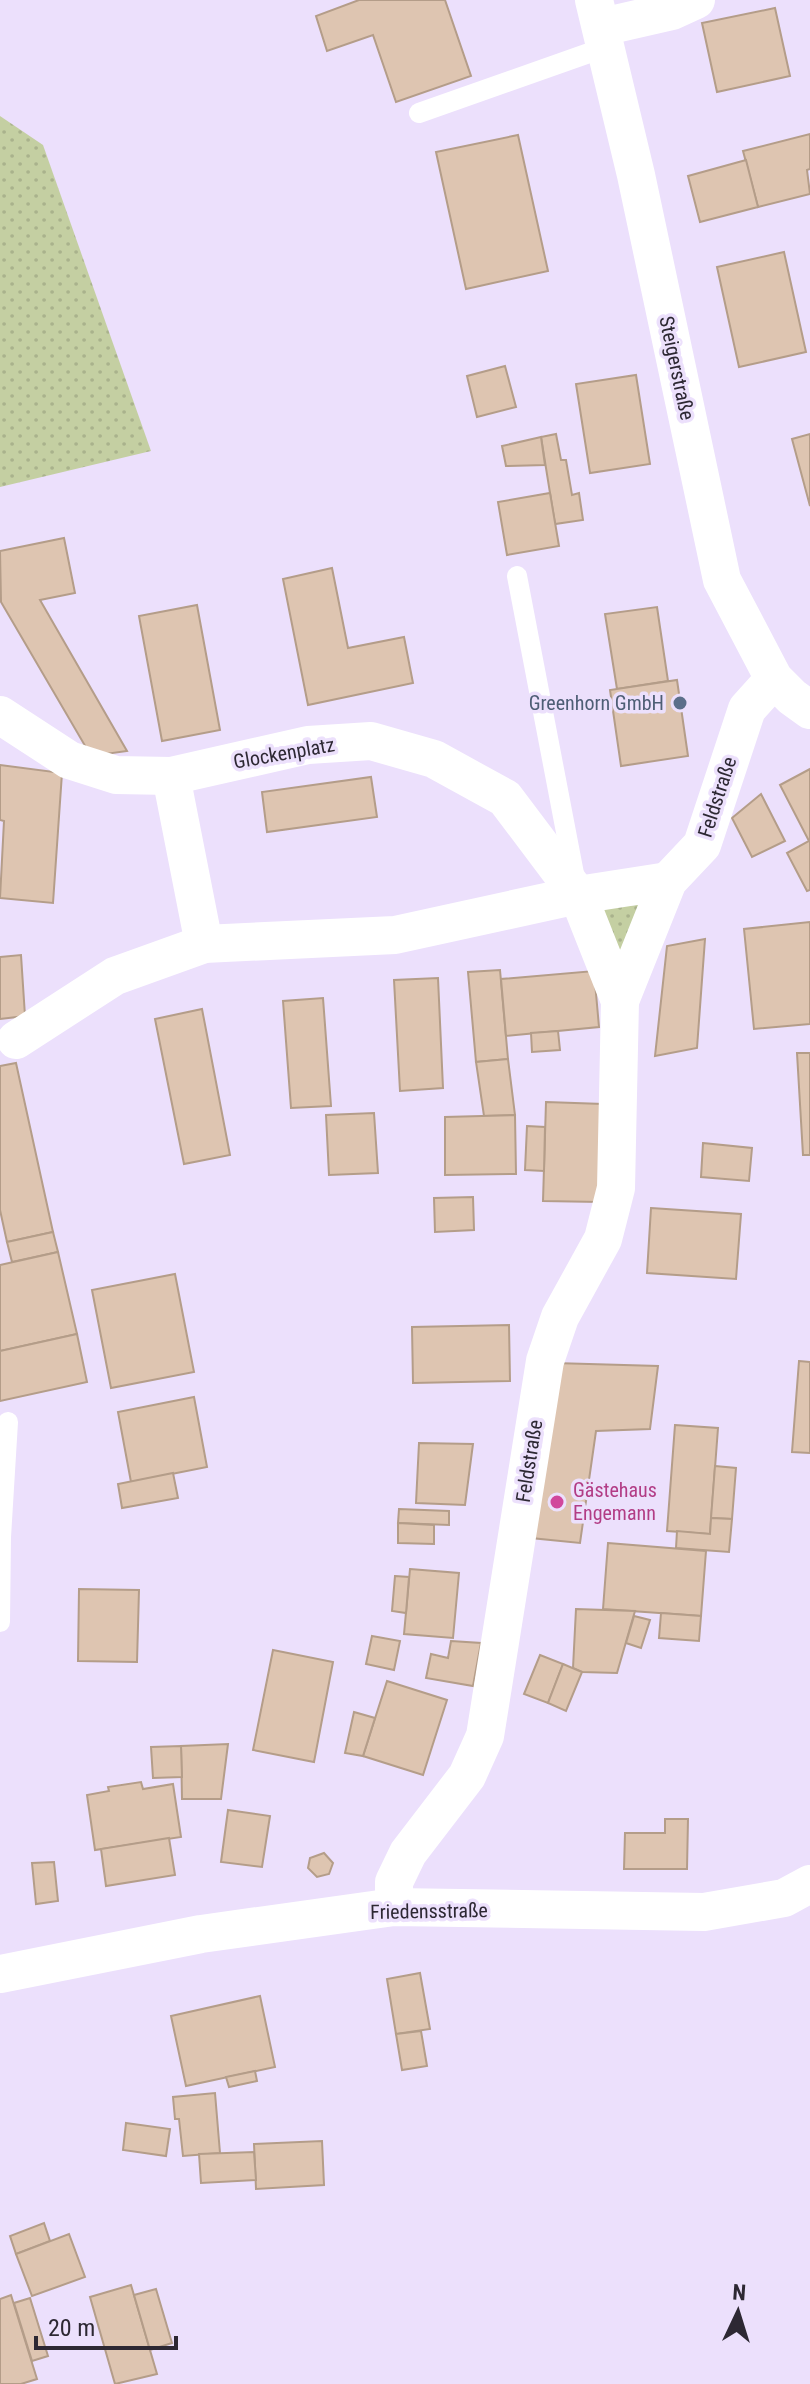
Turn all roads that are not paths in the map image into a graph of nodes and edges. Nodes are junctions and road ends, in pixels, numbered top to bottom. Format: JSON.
{"nodes":[{"id":1,"x":696,"y":0,"type":"edge"},
{"id":2,"x":601,"y":25,"type":"edge"},
{"id":3,"x":419,"y":113,"type":"dead end"},
{"id":4,"x":517,"y":576,"type":"dead end"},
{"id":5,"x":774,"y":679,"type":"junction"},
{"id":6,"x":810,"y":710,"type":"edge"},
{"id":7,"x":0,"y":715,"type":"edge"},
{"id":8,"x":171,"y":776,"type":"junction"},
{"id":9,"x":668,"y":881,"type":"junction"},
{"id":10,"x":578,"y":895,"type":"junction"},
{"id":11,"x":204,"y":944,"type":"junction"},
{"id":12,"x":620,"y":1001,"type":"junction"},
{"id":13,"x":16,"y":1040,"type":"dead end"},
{"id":14,"x":8,"y":1422,"type":"dead end"},
{"id":15,"x":0,"y":1622,"type":"edge"},
{"id":16,"x":810,"y":1884,"type":"edge"},
{"id":17,"x":394,"y":1907,"type":"junction"},
{"id":18,"x":0,"y":1974,"type":"edge"}],
"edges":[{"from":1,"to":2,"type":"street"},
{"from":2,"to":3,"type":"lane"},
{"from":2,"to":5,"type":"street","name":"Steigerstraße"},
{"from":4,"to":10,"type":"lane"},
{"from":5,"to":6,"type":"street","name":"Steigerstraße"},
{"from":5,"to":9,"type":"street","name":"Feldstraße"},
{"from":7,"to":8,"type":"street","name":"Glockenplatz"},
{"from":8,"to":10,"type":"street","name":"Glockenplatz"},
{"from":8,"to":11,"type":"street"},
{"from":9,"to":10,"type":"street"},
{"from":9,"to":12,"type":"street","name":"Feldstraße"},
{"from":10,"to":11,"type":"street"},
{"from":10,"to":12,"type":"street","name":"Feldstraße"},
{"from":11,"to":13,"type":"street"},
{"from":12,"to":17,"type":"street","name":"Feldstraße"},
{"from":14,"to":15,"type":"lane"},
{"from":16,"to":17,"type":"street","name":"Friedensstraße"},
{"from":17,"to":18,"type":"street","name":"Friedensstraße"}]}
